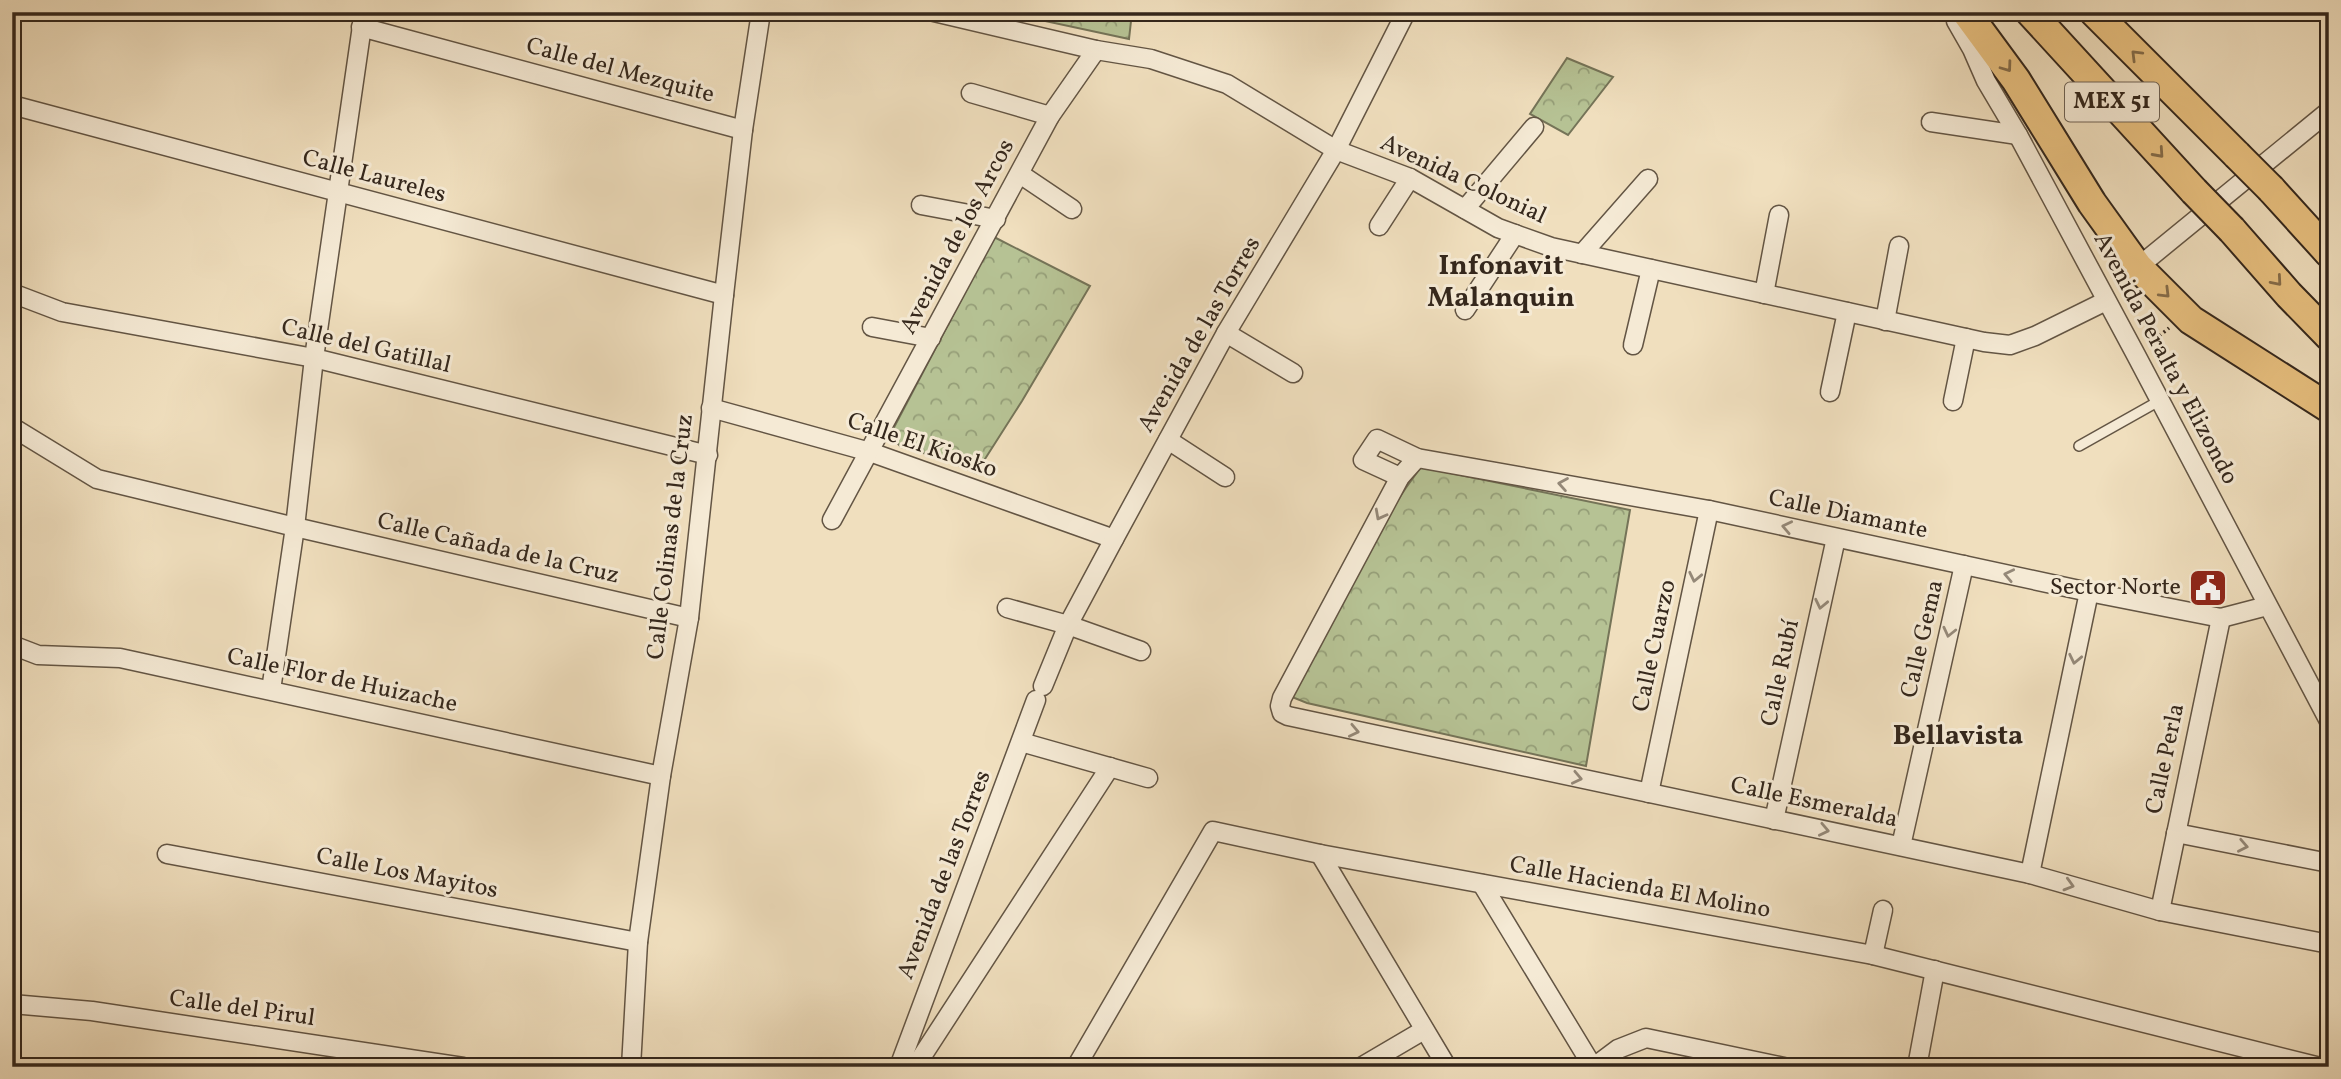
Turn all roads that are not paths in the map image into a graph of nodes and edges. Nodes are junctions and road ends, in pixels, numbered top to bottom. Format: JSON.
{"nodes":[{"id":1,"x":761,"y":12,"type":"edge"},
{"id":2,"x":934,"y":12,"type":"edge"},
{"id":3,"x":1406,"y":12,"type":"edge"},
{"id":4,"x":2031,"y":12,"type":"edge"},
{"id":5,"x":2094,"y":12,"type":"edge"},
{"id":6,"x":1960,"y":16,"type":"edge"},
{"id":7,"x":363,"y":20,"type":"edge"},
{"id":8,"x":1096,"y":50,"type":"junction"},
{"id":9,"x":971,"y":93,"type":"dead end"},
{"id":10,"x":12,"y":105,"type":"edge"},
{"id":11,"x":2329,"y":111,"type":"edge"},
{"id":12,"x":1050,"y":116,"type":"junction"},
{"id":13,"x":1931,"y":122,"type":"dead end"},
{"id":14,"x":1534,"y":127,"type":"dead end"},
{"id":15,"x":743,"y":130,"type":"junction"},
{"id":16,"x":2018,"y":135,"type":"junction"},
{"id":17,"x":1336,"y":150,"type":"junction"},
{"id":18,"x":1020,"y":174,"type":"junction"},
{"id":19,"x":1410,"y":178,"type":"junction"},
{"id":20,"x":1648,"y":179,"type":"dead end"},
{"id":21,"x":338,"y":194,"type":"junction"},
{"id":22,"x":921,"y":205,"type":"dead end"},
{"id":23,"x":1072,"y":209,"type":"dead end"},
{"id":24,"x":1465,"y":209,"type":"junction"},
{"id":25,"x":1779,"y":215,"type":"dead end"},
{"id":26,"x":996,"y":219,"type":"junction"},
{"id":27,"x":1379,"y":226,"type":"dead end"},
{"id":28,"x":1515,"y":234,"type":"junction"},
{"id":29,"x":1899,"y":246,"type":"dead end"},
{"id":30,"x":2329,"y":253,"type":"edge"},
{"id":31,"x":1582,"y":254,"type":"junction"},
{"id":32,"x":2138,"y":267,"type":"junction"},
{"id":33,"x":1651,"y":269,"type":"junction"},
{"id":34,"x":12,"y":293,"type":"edge"},
{"id":35,"x":1764,"y":294,"type":"junction"},
{"id":36,"x":724,"y":295,"type":"junction"},
{"id":37,"x":2106,"y":301,"type":"junction"},
{"id":38,"x":1465,"y":310,"type":"dead end"},
{"id":39,"x":1847,"y":312,"type":"junction"},
{"id":40,"x":1885,"y":321,"type":"junction"},
{"id":41,"x":872,"y":327,"type":"dead end"},
{"id":42,"x":1226,"y":333,"type":"junction"},
{"id":43,"x":2329,"y":336,"type":"edge"},
{"id":44,"x":931,"y":338,"type":"junction"},
{"id":45,"x":1966,"y":338,"type":"junction"},
{"id":46,"x":1633,"y":345,"type":"dead end"},
{"id":47,"x":314,"y":358,"type":"junction"},
{"id":48,"x":1293,"y":373,"type":"dead end"},
{"id":49,"x":1830,"y":392,"type":"dead end"},
{"id":50,"x":1954,"y":401,"type":"dead end"},
{"id":51,"x":2159,"y":401,"type":"junction"},
{"id":52,"x":711,"y":408,"type":"junction"},
{"id":53,"x":2329,"y":408,"type":"edge"},
{"id":54,"x":12,"y":427,"type":"edge"},
{"id":55,"x":1168,"y":440,"type":"junction"},
{"id":56,"x":2079,"y":446,"type":"dead end"},
{"id":57,"x":870,"y":452,"type":"junction"},
{"id":58,"x":708,"y":455,"type":"junction"},
{"id":59,"x":1417,"y":458,"type":"junction"},
{"id":60,"x":1225,"y":477,"type":"dead end"},
{"id":61,"x":1400,"y":477,"type":"junction"},
{"id":62,"x":1709,"y":510,"type":"junction"},
{"id":63,"x":832,"y":520,"type":"dead end"},
{"id":64,"x":295,"y":527,"type":"junction"},
{"id":65,"x":1836,"y":538,"type":"junction"},
{"id":66,"x":1114,"y":539,"type":"junction"},
{"id":67,"x":1964,"y":565,"type":"junction"},
{"id":68,"x":2089,"y":592,"type":"junction"},
{"id":69,"x":2267,"y":606,"type":"junction"},
{"id":70,"x":1007,"y":608,"type":"dead end"},
{"id":71,"x":689,"y":618,"type":"junction"},
{"id":72,"x":2221,"y":618,"type":"junction"},
{"id":73,"x":1068,"y":625,"type":"junction"},
{"id":74,"x":12,"y":645,"type":"edge"},
{"id":75,"x":1141,"y":651,"type":"dead end"},
{"id":76,"x":271,"y":690,"type":"junction"},
{"id":77,"x":2329,"y":721,"type":"edge"},
{"id":78,"x":1021,"y":742,"type":"junction"},
{"id":79,"x":1110,"y":767,"type":"junction"},
{"id":80,"x":661,"y":776,"type":"junction"},
{"id":81,"x":1148,"y":778,"type":"dead end"},
{"id":82,"x":1649,"y":793,"type":"junction"},
{"id":83,"x":1774,"y":820,"type":"junction"},
{"id":84,"x":2176,"y":833,"type":"junction"},
{"id":85,"x":1901,"y":846,"type":"junction"},
{"id":86,"x":167,"y":854,"type":"dead end"},
{"id":87,"x":1320,"y":854,"type":"junction"},
{"id":88,"x":2329,"y":863,"type":"edge"},
{"id":89,"x":2031,"y":874,"type":"junction"},
{"id":90,"x":1482,"y":884,"type":"junction"},
{"id":91,"x":1883,"y":910,"type":"dead end"},
{"id":92,"x":2160,"y":911,"type":"junction"},
{"id":93,"x":638,"y":942,"type":"junction"},
{"id":94,"x":2329,"y":944,"type":"edge"},
{"id":95,"x":1872,"y":955,"type":"junction"},
{"id":96,"x":1935,"y":970,"type":"junction"},
{"id":97,"x":12,"y":1004,"type":"edge"},
{"id":98,"x":1424,"y":1030,"type":"junction"},
{"id":99,"x":2258,"y":1059,"type":"edge"},
{"id":100,"x":463,"y":1067,"type":"edge"},
{"id":101,"x":631,"y":1067,"type":"edge"},
{"id":102,"x":900,"y":1067,"type":"edge"},
{"id":103,"x":915,"y":1067,"type":"edge"},
{"id":104,"x":1076,"y":1067,"type":"edge"},
{"id":105,"x":1362,"y":1067,"type":"edge"},
{"id":106,"x":1447,"y":1067,"type":"edge"},
{"id":107,"x":1593,"y":1067,"type":"edge"},
{"id":108,"x":1784,"y":1067,"type":"edge"},
{"id":109,"x":1917,"y":1067,"type":"edge"},
{"id":110,"x":2320,"y":1067,"type":"edge"}],
"edges":[{"from":1,"to":15,"type":"street","name":"Calle Colinas de la Cruz"},
{"from":2,"to":8,"type":"street","name":"Avenida Colonial"},
{"from":3,"to":17,"type":"street","name":"Avenida de las Torres"},
{"from":4,"to":43,"type":"main road","number":"MEX 51","one_way":true,"bridge":true},
{"from":30,"to":5,"type":"main road","number":"MEX 51","one_way":true,"bridge":true},
{"from":6,"to":16,"type":"street","name":"Avenida Peralta y Elizondo"},
{"from":6,"to":32,"type":"main road","one_way":true},
{"from":7,"to":15,"type":"street","name":"Calle del Mezquite"},
{"from":7,"to":21,"type":"street"},
{"from":8,"to":12,"type":"street","name":"Avenida de los Arcos"},
{"from":8,"to":17,"type":"street","name":"Avenida Colonial"},
{"from":9,"to":12,"type":"street"},
{"from":10,"to":21,"type":"street","name":"Calle Laureles"},
{"from":11,"to":32,"type":"street"},
{"from":12,"to":18,"type":"street","name":"Avenida de los Arcos"},
{"from":13,"to":16,"type":"street"},
{"from":14,"to":24,"type":"street"},
{"from":15,"to":36,"type":"street","name":"Calle Colinas de la Cruz"},
{"from":16,"to":37,"type":"street","name":"Avenida Peralta y Elizondo"},
{"from":17,"to":19,"type":"street","name":"Avenida Colonial"},
{"from":17,"to":42,"type":"street","name":"Avenida de las Torres"},
{"from":18,"to":23,"type":"street"},
{"from":18,"to":26,"type":"street","name":"Avenida de los Arcos"},
{"from":19,"to":24,"type":"street","name":"Avenida Colonial"},
{"from":19,"to":27,"type":"street"},
{"from":20,"to":31,"type":"street"},
{"from":21,"to":36,"type":"street","name":"Calle Laureles"},
{"from":21,"to":47,"type":"street"},
{"from":22,"to":26,"type":"street"},
{"from":24,"to":28,"type":"street","name":"Avenida Colonial"},
{"from":25,"to":35,"type":"street"},
{"from":26,"to":44,"type":"street","name":"Avenida de los Arcos"},
{"from":28,"to":31,"type":"street","name":"Avenida Colonial"},
{"from":28,"to":38,"type":"street"},
{"from":29,"to":40,"type":"street"},
{"from":31,"to":33,"type":"street","name":"Avenida Colonial"},
{"from":32,"to":53,"type":"main road","one_way":true},
{"from":33,"to":35,"type":"street","name":"Avenida Colonial"},
{"from":33,"to":46,"type":"street"},
{"from":34,"to":47,"type":"street","name":"Calle del Gatillal"},
{"from":35,"to":39,"type":"street","name":"Avenida Colonial"},
{"from":36,"to":52,"type":"street","name":"Calle Colinas de la Cruz"},
{"from":37,"to":45,"type":"street","name":"Avenida Colonial"},
{"from":37,"to":51,"type":"street","name":"Avenida Peralta y Elizondo"},
{"from":39,"to":40,"type":"street","name":"Avenida Colonial"},
{"from":39,"to":49,"type":"street"},
{"from":40,"to":45,"type":"street","name":"Avenida Colonial"},
{"from":41,"to":44,"type":"street"},
{"from":42,"to":48,"type":"street"},
{"from":42,"to":55,"type":"street","name":"Avenida de las Torres"},
{"from":44,"to":57,"type":"street","name":"Avenida de los Arcos"},
{"from":45,"to":50,"type":"street"},
{"from":47,"to":58,"type":"street","name":"Calle del Gatillal"},
{"from":47,"to":64,"type":"street"},
{"from":51,"to":56,"type":"lane"},
{"from":51,"to":69,"type":"street","name":"Avenida Peralta y Elizondo"},
{"from":52,"to":57,"type":"street","name":"Calle El Kiosko"},
{"from":52,"to":58,"type":"street","name":"Calle Colinas de la Cruz"},
{"from":54,"to":64,"type":"street","name":"Calle Cañada de la Cruz"},
{"from":55,"to":60,"type":"street"},
{"from":55,"to":66,"type":"street","name":"Avenida de las Torres"},
{"from":57,"to":63,"type":"street","name":"Avenida de los Arcos"},
{"from":57,"to":66,"type":"street","name":"Calle El Kiosko"},
{"from":58,"to":71,"type":"street","name":"Calle Colinas de la Cruz"},
{"from":59,"to":61,"type":"street"},
{"from":59,"to":61,"type":"street","name":"Calle Diamante"},
{"from":62,"to":59,"type":"street","name":"Calle Diamante","one_way":true},
{"from":61,"to":82,"type":"street","name":"Calle Esmeralda","one_way":true},
{"from":65,"to":62,"type":"street","name":"Calle Diamante","one_way":true},
{"from":62,"to":82,"type":"street","name":"Calle Cuarzo","one_way":true},
{"from":64,"to":71,"type":"street","name":"Calle Cañada de la Cruz"},
{"from":64,"to":76,"type":"street"},
{"from":65,"to":67,"type":"street","name":"Calle Diamante"},
{"from":65,"to":83,"type":"street","name":"Calle Rubí","one_way":true},
{"from":66,"to":73,"type":"street","name":"Avenida de las Torres"},
{"from":68,"to":67,"type":"street","name":"Calle Diamante","one_way":true},
{"from":67,"to":85,"type":"street","name":"Calle Gema","one_way":true},
{"from":68,"to":72,"type":"street","name":"Calle Diamante"},
{"from":68,"to":89,"type":"street","one_way":true},
{"from":69,"to":72,"type":"street","name":"Calle Diamante"},
{"from":69,"to":77,"type":"street","name":"Avenida Peralta y Elizondo"},
{"from":70,"to":73,"type":"street"},
{"from":71,"to":80,"type":"street","name":"Calle Colinas de la Cruz"},
{"from":72,"to":84,"type":"street","name":"Calle Perla"},
{"from":73,"to":75,"type":"street"},
{"from":73,"to":78,"type":"street","name":"Avenida de las Torres"},
{"from":74,"to":76,"type":"street","name":"Calle Flor de Huizache"},
{"from":76,"to":80,"type":"street","name":"Calle Flor de Huizache"},
{"from":78,"to":79,"type":"street"},
{"from":78,"to":102,"type":"street","name":"Avenida de las Torres"},
{"from":79,"to":81,"type":"street"},
{"from":79,"to":103,"type":"street"},
{"from":80,"to":93,"type":"street","name":"Calle Colinas de la Cruz"},
{"from":82,"to":83,"type":"street","name":"Calle Esmeralda"},
{"from":83,"to":85,"type":"street","name":"Calle Esmeralda","one_way":true},
{"from":84,"to":88,"type":"street","one_way":true},
{"from":84,"to":92,"type":"street","name":"Calle Perla"},
{"from":85,"to":89,"type":"street","name":"Calle Esmeralda"},
{"from":86,"to":93,"type":"street","name":"Calle Los Mayitos"},
{"from":87,"to":90,"type":"street","name":"Calle Hacienda El Molino"},
{"from":87,"to":98,"type":"street"},
{"from":87,"to":104,"type":"street","name":"Calle Hacienda El Molino"},
{"from":89,"to":92,"type":"street","name":"Calle Esmeralda","one_way":true},
{"from":90,"to":95,"type":"street","name":"Calle Hacienda El Molino"},
{"from":90,"to":107,"type":"street"},
{"from":91,"to":95,"type":"street"},
{"from":92,"to":94,"type":"street","name":"Calle Esmeralda"},
{"from":93,"to":101,"type":"street","name":"Calle Colinas de la Cruz"},
{"from":95,"to":96,"type":"street","name":"Calle Hacienda El Molino"},
{"from":96,"to":99,"type":"street","name":"Calle Hacienda El Molino"},
{"from":96,"to":109,"type":"street"},
{"from":97,"to":100,"type":"street","name":"Calle del Pirul"},
{"from":98,"to":105,"type":"street"},
{"from":98,"to":106,"type":"street"},
{"from":99,"to":110,"type":"street","name":"Calle Hacienda El Molino"},
{"from":107,"to":108,"type":"street"}]}
